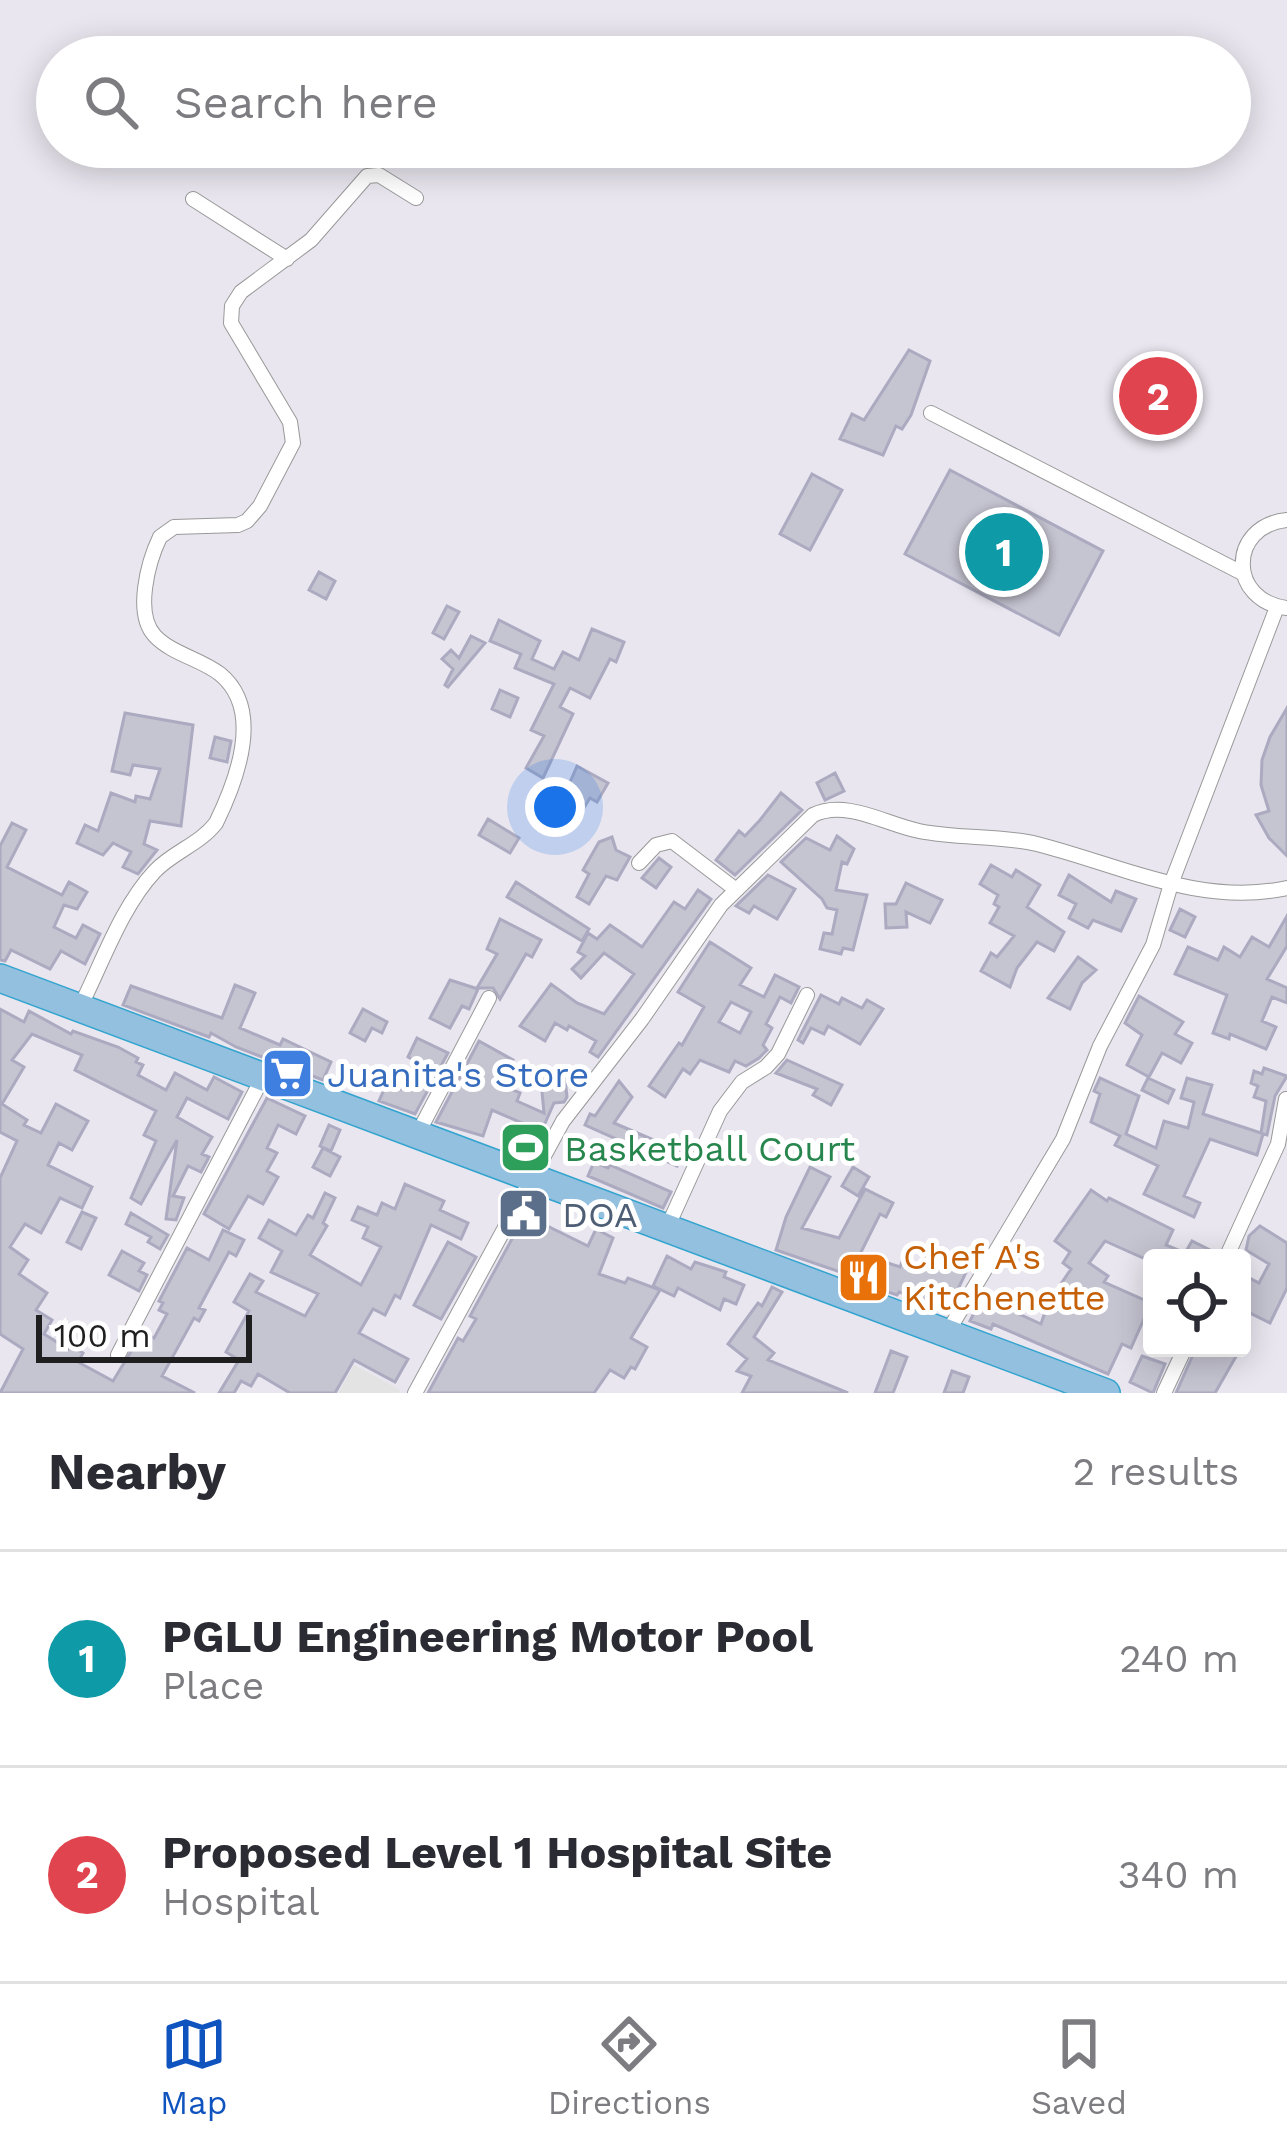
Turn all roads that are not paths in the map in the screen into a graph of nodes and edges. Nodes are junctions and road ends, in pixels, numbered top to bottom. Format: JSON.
{"nodes":[{"id":1,"x":416,"y":198,"type":"dead end"},
{"id":2,"x":193,"y":199,"type":"dead end"},
{"id":3,"x":287,"y":260,"type":"junction"},
{"id":4,"x":931,"y":413,"type":"dead end"},
{"id":5,"x":1287,"y":520,"type":"edge"},
{"id":6,"x":1244,"y":574,"type":"junction"},
{"id":7,"x":1282,"y":608,"type":"edge"},
{"id":8,"x":639,"y":863,"type":"dead end"},
{"id":9,"x":1171,"y":884,"type":"junction"},
{"id":10,"x":1287,"y":888,"type":"edge"},
{"id":11,"x":735,"y":889,"type":"junction"},
{"id":12,"x":0,"y":978,"type":"edge"},
{"id":13,"x":807,"y":995,"type":"dead end"},
{"id":14,"x":489,"y":998,"type":"dead end"},
{"id":15,"x":80,"y":1007,"type":"junction"},
{"id":16,"x":263,"y":1077,"type":"junction"},
{"id":17,"x":1286,"y":1099,"type":"edge"},
{"id":18,"x":418,"y":1133,"type":"junction"},
{"id":19,"x":531,"y":1176,"type":"junction"},
{"id":20,"x":667,"y":1228,"type":"junction"},
{"id":21,"x":1230,"y":1249,"type":"edge"},
{"id":22,"x":947,"y":1333,"type":"junction"},
{"id":23,"x":118,"y":1355,"type":"dead end"},
{"id":24,"x":1181,"y":1357,"type":"edge"},
{"id":25,"x":415,"y":1393,"type":"edge"},
{"id":26,"x":1106,"y":1393,"type":"edge"},
{"id":27,"x":1164,"y":1393,"type":"edge"}],
"edges":[{"from":1,"to":3,"type":"street"},
{"from":2,"to":3,"type":"street"},
{"from":3,"to":15,"type":"street"},
{"from":4,"to":6,"type":"street"},
{"from":5,"to":6,"type":"street"},
{"from":6,"to":7,"type":"street"},
{"from":7,"to":9,"type":"street"},
{"from":8,"to":11,"type":"street"},
{"from":9,"to":10,"type":"street"},
{"from":9,"to":11,"type":"street"},
{"from":9,"to":22,"type":"street"},
{"from":11,"to":19,"type":"street"},
{"from":12,"to":15,"type":"highway"},
{"from":13,"to":20,"type":"street"},
{"from":14,"to":18,"type":"street"},
{"from":15,"to":16,"type":"highway"},
{"from":16,"to":18,"type":"highway"},
{"from":16,"to":23,"type":"street"},
{"from":17,"to":21,"type":"street"},
{"from":18,"to":19,"type":"highway"},
{"from":19,"to":20,"type":"highway"},
{"from":19,"to":25,"type":"street"},
{"from":20,"to":22,"type":"highway"},
{"from":22,"to":26,"type":"highway"},
{"from":24,"to":27,"type":"street"}]}
